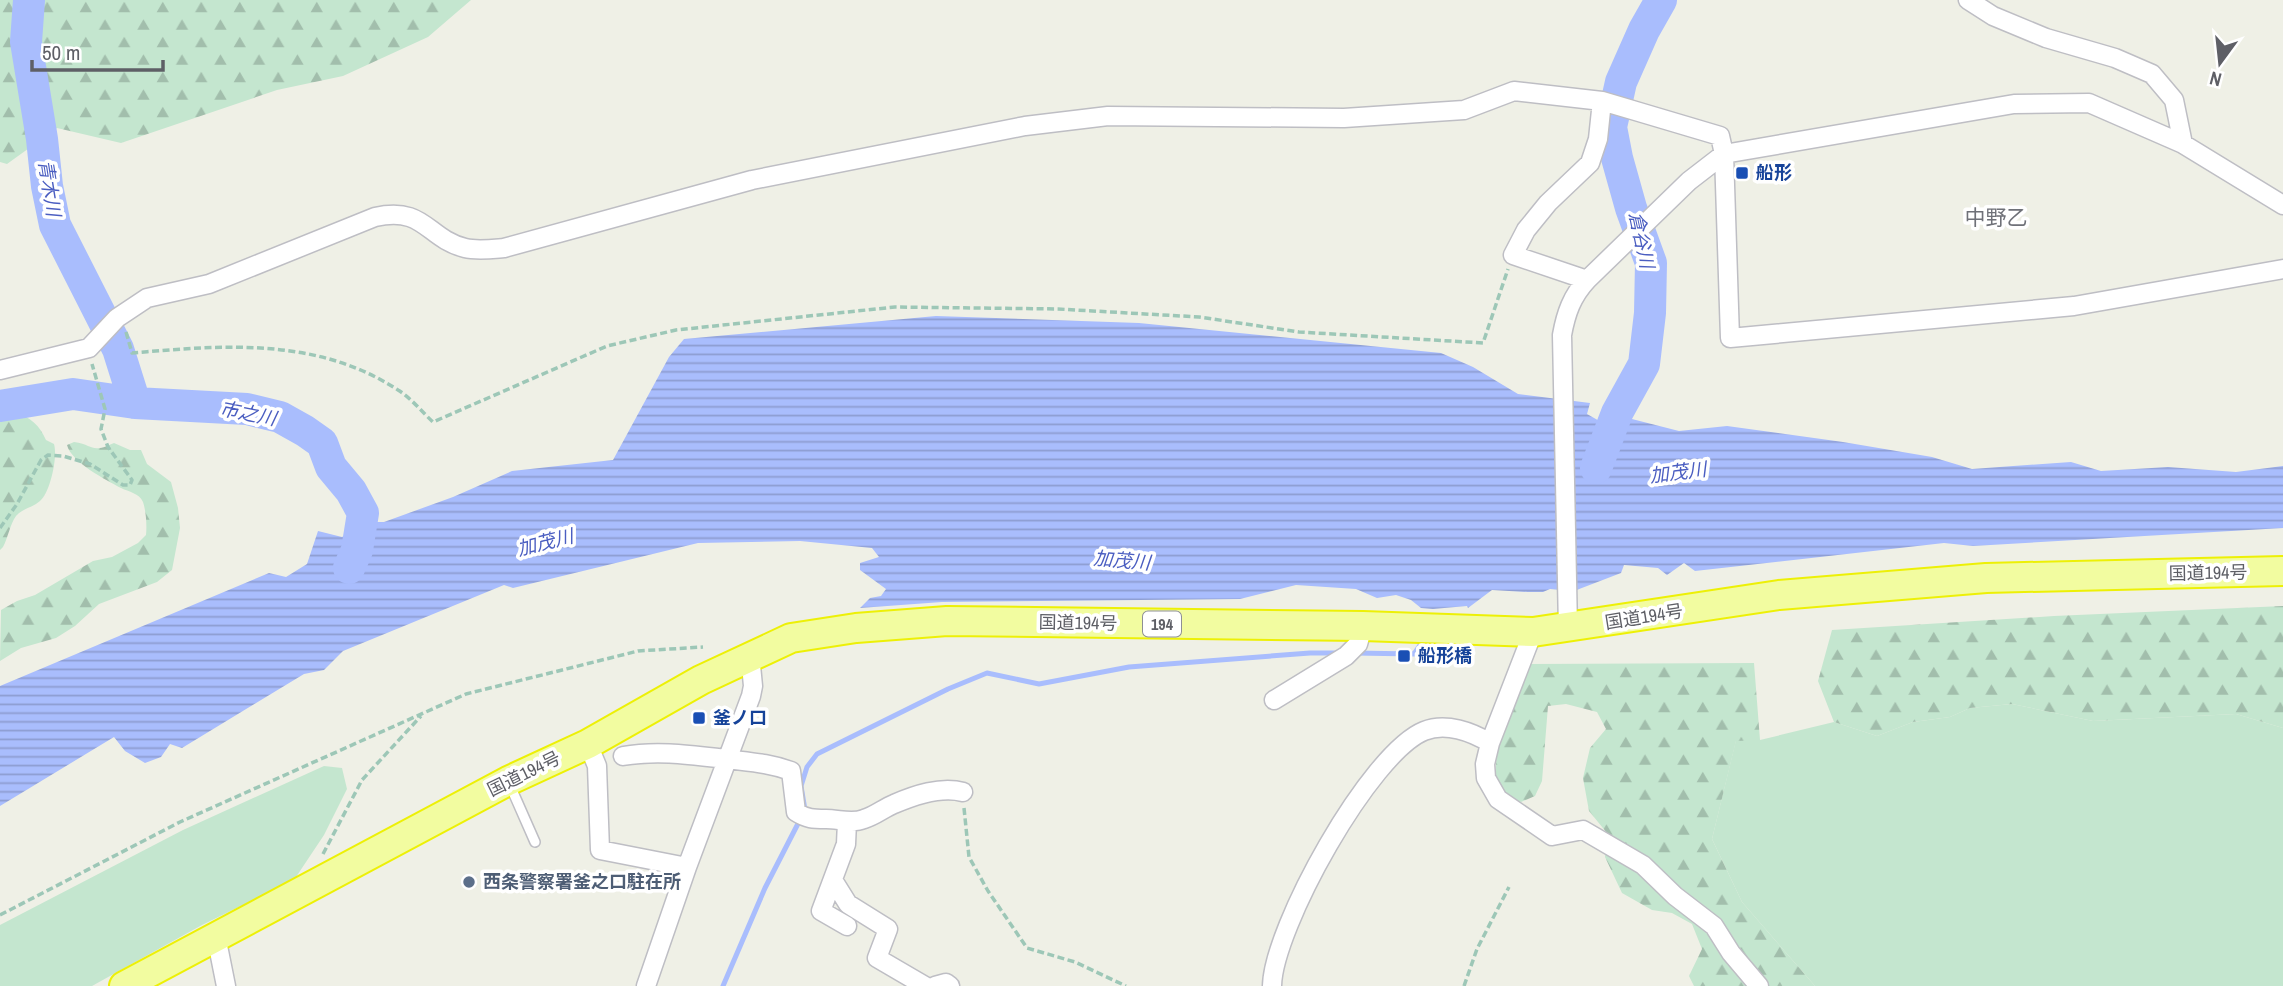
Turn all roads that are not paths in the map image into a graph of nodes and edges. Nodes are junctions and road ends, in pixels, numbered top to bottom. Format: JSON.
{"nodes":[{"id":1,"x":1968,"y":0,"type":"edge"},
{"id":2,"x":1602,"y":101,"type":"junction"},
{"id":3,"x":2183,"y":144,"type":"junction"},
{"id":4,"x":1724,"y":154,"type":"junction"},
{"id":5,"x":2283,"y":205,"type":"edge"},
{"id":6,"x":2283,"y":269,"type":"edge"},
{"id":7,"x":1587,"y":280,"type":"junction"},
{"id":8,"x":0,"y":370,"type":"edge"},
{"id":9,"x":2283,"y":571,"type":"edge"},
{"id":10,"x":1568,"y":620,"type":"junction"},
{"id":11,"x":1363,"y":626,"type":"junction"},
{"id":12,"x":1533,"y":632,"type":"junction"},
{"id":13,"x":750,"y":655,"type":"junction"},
{"id":14,"x":1274,"y":701,"type":"dead end"},
{"id":15,"x":1490,"y":743,"type":"junction"},
{"id":16,"x":588,"y":744,"type":"junction"},
{"id":17,"x":622,"y":756,"type":"dead end"},
{"id":18,"x":727,"y":760,"type":"junction"},
{"id":19,"x":509,"y":781,"type":"junction"},
{"id":20,"x":963,"y":792,"type":"road end"},
{"id":21,"x":847,"y":822,"type":"junction"},
{"id":22,"x":535,"y":842,"type":"dead end"},
{"id":23,"x":687,"y":867,"type":"junction"},
{"id":24,"x":833,"y":880,"type":"junction"},
{"id":25,"x":847,"y":926,"type":"dead end"},
{"id":26,"x":216,"y":936,"type":"junction"},
{"id":27,"x":124,"y":986,"type":"edge"},
{"id":28,"x":226,"y":986,"type":"edge"},
{"id":29,"x":646,"y":986,"type":"edge"},
{"id":30,"x":925,"y":986,"type":"edge"},
{"id":31,"x":934,"y":986,"type":"edge"},
{"id":32,"x":950,"y":986,"type":"edge"},
{"id":33,"x":1272,"y":986,"type":"edge"},
{"id":34,"x":1759,"y":986,"type":"edge"}],
"edges":[{"from":1,"to":3,"type":"street"},
{"from":2,"to":4,"type":"street"},
{"from":2,"to":7,"type":"street"},
{"from":2,"to":8,"type":"street"},
{"from":3,"to":4,"type":"street"},
{"from":3,"to":5,"type":"street"},
{"from":4,"to":6,"type":"street"},
{"from":4,"to":7,"type":"street"},
{"from":7,"to":10,"type":"street"},
{"from":9,"to":10,"type":"highway","name":"国道194号","number":"194"},
{"from":10,"to":12,"type":"highway","name":"国道194号","number":"194"},
{"from":11,"to":12,"type":"highway","name":"国道194号","number":"194"},
{"from":11,"to":13,"type":"highway","name":"国道194号","number":"194"},
{"from":11,"to":14,"type":"street"},
{"from":12,"to":15,"type":"street"},
{"from":13,"to":16,"type":"highway","name":"国道194号","number":"194"},
{"from":13,"to":18,"type":"street"},
{"from":15,"to":33,"type":"street"},
{"from":15,"to":34,"type":"street"},
{"from":16,"to":19,"type":"highway","name":"国道194号","number":"194"},
{"from":16,"to":23,"type":"street"},
{"from":17,"to":18,"type":"street"},
{"from":18,"to":21,"type":"street"},
{"from":18,"to":23,"type":"street"},
{"from":19,"to":22,"type":"lane"},
{"from":19,"to":26,"type":"highway","name":"国道194号","number":"194"},
{"from":20,"to":21,"type":"street"},
{"from":21,"to":24,"type":"street"},
{"from":23,"to":29,"type":"street"},
{"from":24,"to":25,"type":"street"},
{"from":24,"to":30,"type":"street"},
{"from":26,"to":27,"type":"highway","name":"国道194号","number":"194"},
{"from":26,"to":28,"type":"street"},
{"from":31,"to":32,"type":"street"}]}
